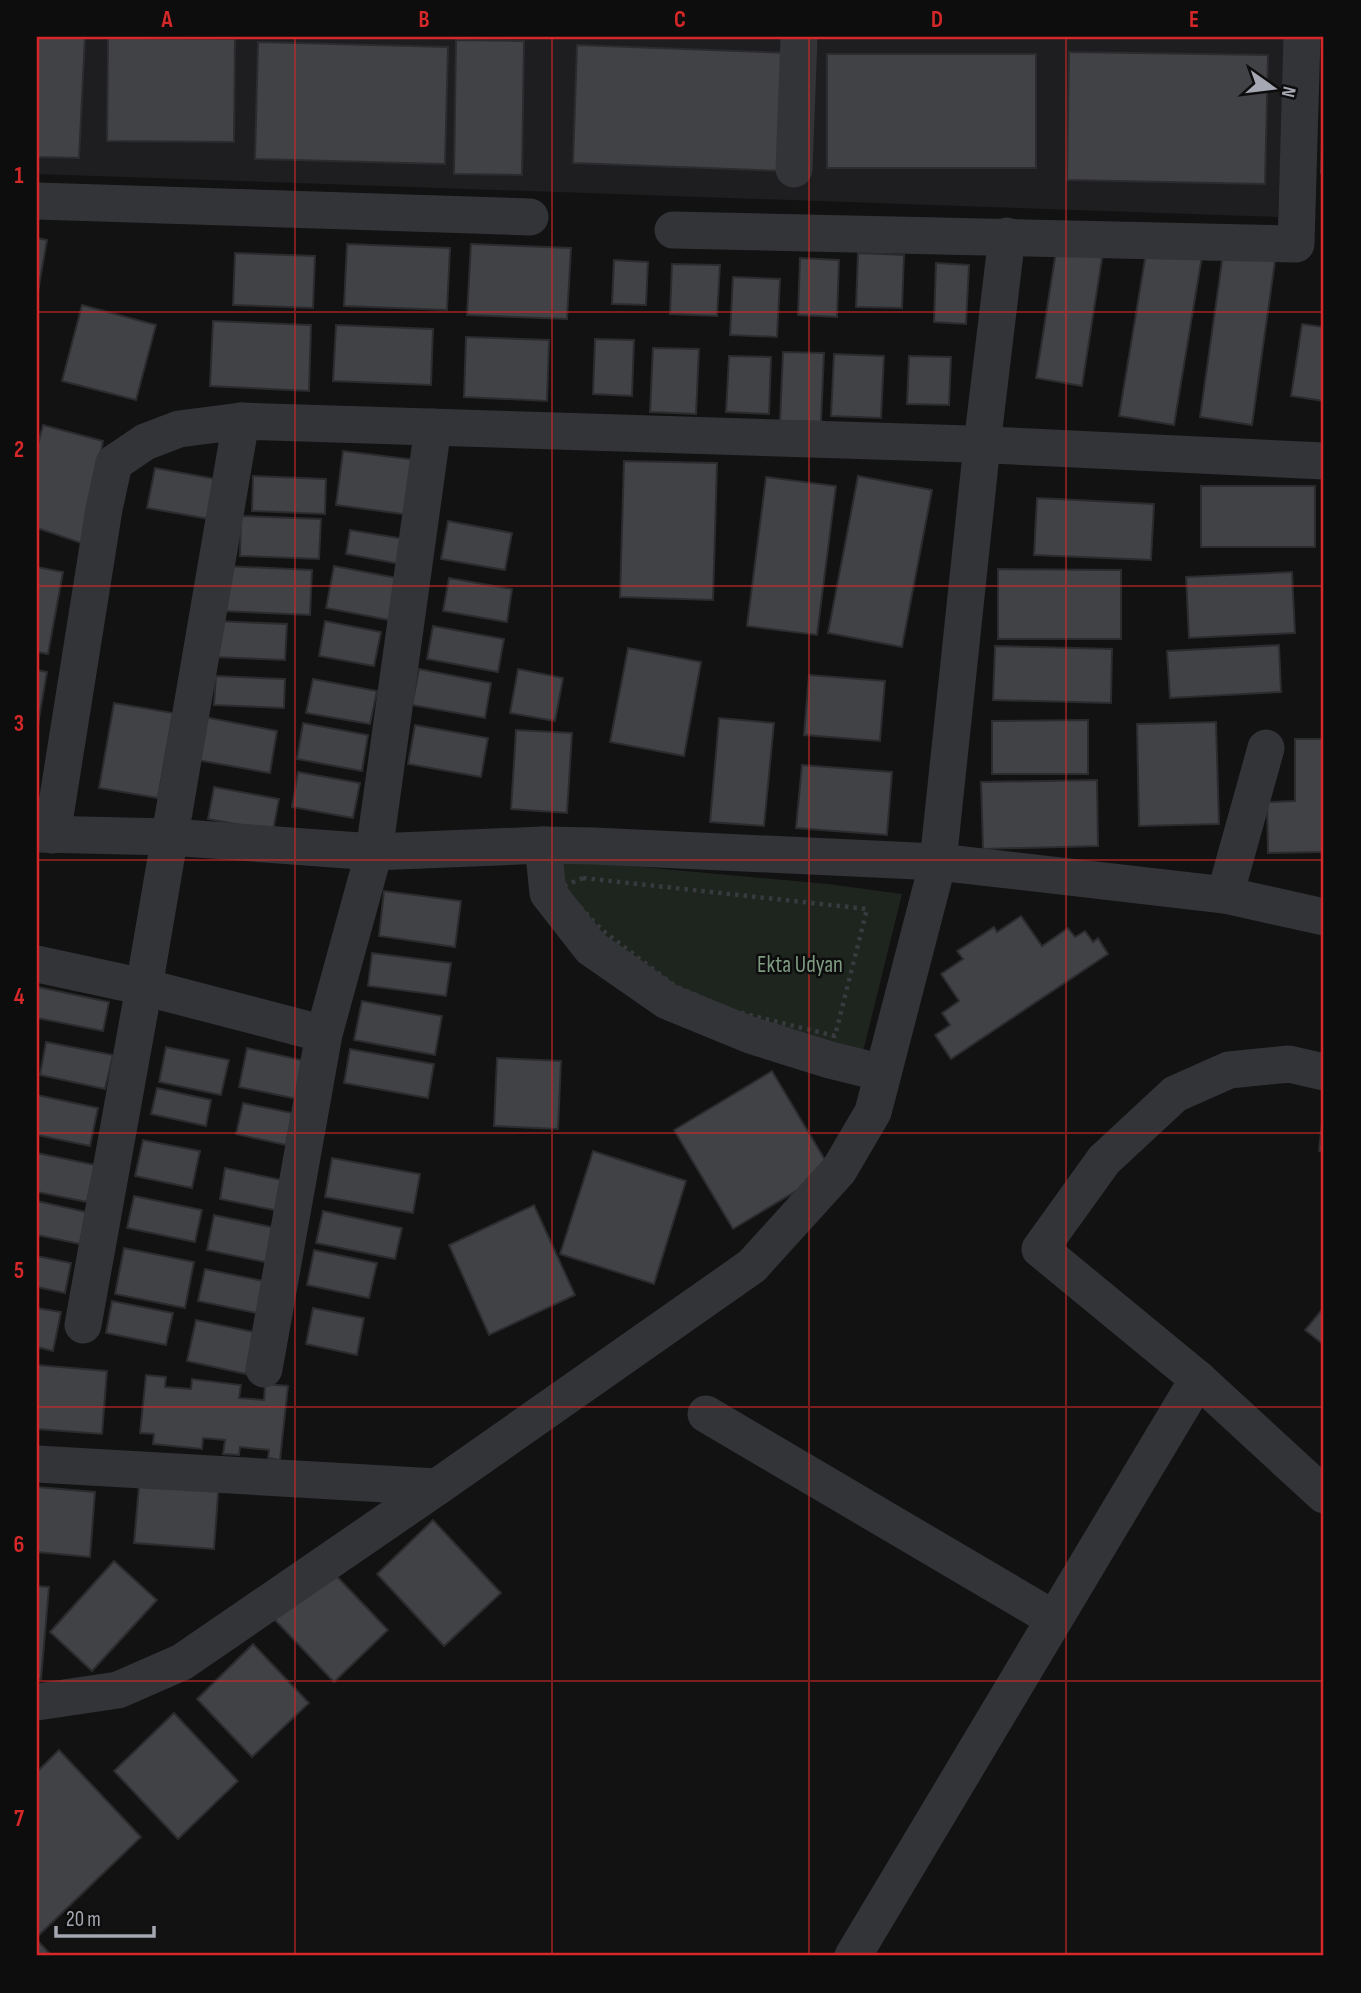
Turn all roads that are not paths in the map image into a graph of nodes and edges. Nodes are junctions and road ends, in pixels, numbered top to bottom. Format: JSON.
{"nodes":[{"id":1,"x":799,"y":37,"type":"edge"},
{"id":2,"x":1302,"y":37,"type":"edge"},
{"id":3,"x":794,"y":169,"type":"dead end"},
{"id":4,"x":37,"y":201,"type":"edge"},
{"id":5,"x":530,"y":217,"type":"dead end"},
{"id":6,"x":673,"y":230,"type":"dead end"},
{"id":7,"x":1007,"y":236,"type":"junction"},
{"id":8,"x":242,"y":421,"type":"junction"},
{"id":9,"x":433,"y":427,"type":"junction"},
{"id":10,"x":982,"y":445,"type":"junction"},
{"id":11,"x":1324,"y":461,"type":"edge"},
{"id":12,"x":1266,"y":748,"type":"dead end"},
{"id":13,"x":44,"y":834,"type":"edge"},
{"id":14,"x":170,"y":837,"type":"junction"},
{"id":15,"x":543,"y":845,"type":"junction"},
{"id":16,"x":374,"y":852,"type":"junction"},
{"id":17,"x":938,"y":862,"type":"junction"},
{"id":18,"x":1225,"y":895,"type":"junction"},
{"id":19,"x":1324,"y":917,"type":"edge"},
{"id":20,"x":37,"y":964,"type":"edge"},
{"id":21,"x":144,"y":987,"type":"junction"},
{"id":22,"x":324,"y":1034,"type":"junction"},
{"id":23,"x":1324,"y":1072,"type":"edge"},
{"id":24,"x":883,"y":1073,"type":"junction"},
{"id":25,"x":83,"y":1325,"type":"dead end"},
{"id":26,"x":264,"y":1369,"type":"dead end"},
{"id":27,"x":1198,"y":1379,"type":"junction"},
{"id":28,"x":706,"y":1414,"type":"dead end"},
{"id":29,"x":37,"y":1464,"type":"edge"},
{"id":30,"x":437,"y":1487,"type":"junction"},
{"id":31,"x":1324,"y":1494,"type":"edge"},
{"id":32,"x":1054,"y":1619,"type":"junction"},
{"id":33,"x":37,"y":1702,"type":"edge"},
{"id":34,"x":853,"y":1956,"type":"edge"}],
"edges":[{"from":1,"to":3,"type":"street"},
{"from":2,"to":7,"type":"street"},
{"from":4,"to":5,"type":"street"},
{"from":6,"to":7,"type":"street"},
{"from":7,"to":10,"type":"street"},
{"from":8,"to":9,"type":"street"},
{"from":8,"to":13,"type":"street"},
{"from":8,"to":14,"type":"street"},
{"from":9,"to":10,"type":"street"},
{"from":9,"to":16,"type":"street"},
{"from":10,"to":11,"type":"street"},
{"from":10,"to":17,"type":"street"},
{"from":12,"to":18,"type":"street"},
{"from":13,"to":14,"type":"street"},
{"from":14,"to":16,"type":"street"},
{"from":14,"to":21,"type":"street"},
{"from":15,"to":16,"type":"street"},
{"from":15,"to":17,"type":"street"},
{"from":15,"to":24,"type":"street"},
{"from":16,"to":22,"type":"street"},
{"from":17,"to":18,"type":"street"},
{"from":17,"to":24,"type":"street"},
{"from":18,"to":19,"type":"street"},
{"from":20,"to":21,"type":"street"},
{"from":21,"to":22,"type":"street"},
{"from":21,"to":25,"type":"street"},
{"from":22,"to":26,"type":"street"},
{"from":23,"to":27,"type":"street"},
{"from":24,"to":30,"type":"street"},
{"from":27,"to":31,"type":"street"},
{"from":27,"to":32,"type":"street"},
{"from":28,"to":32,"type":"street"},
{"from":29,"to":30,"type":"street"},
{"from":30,"to":33,"type":"street"},
{"from":32,"to":34,"type":"street"}]}
